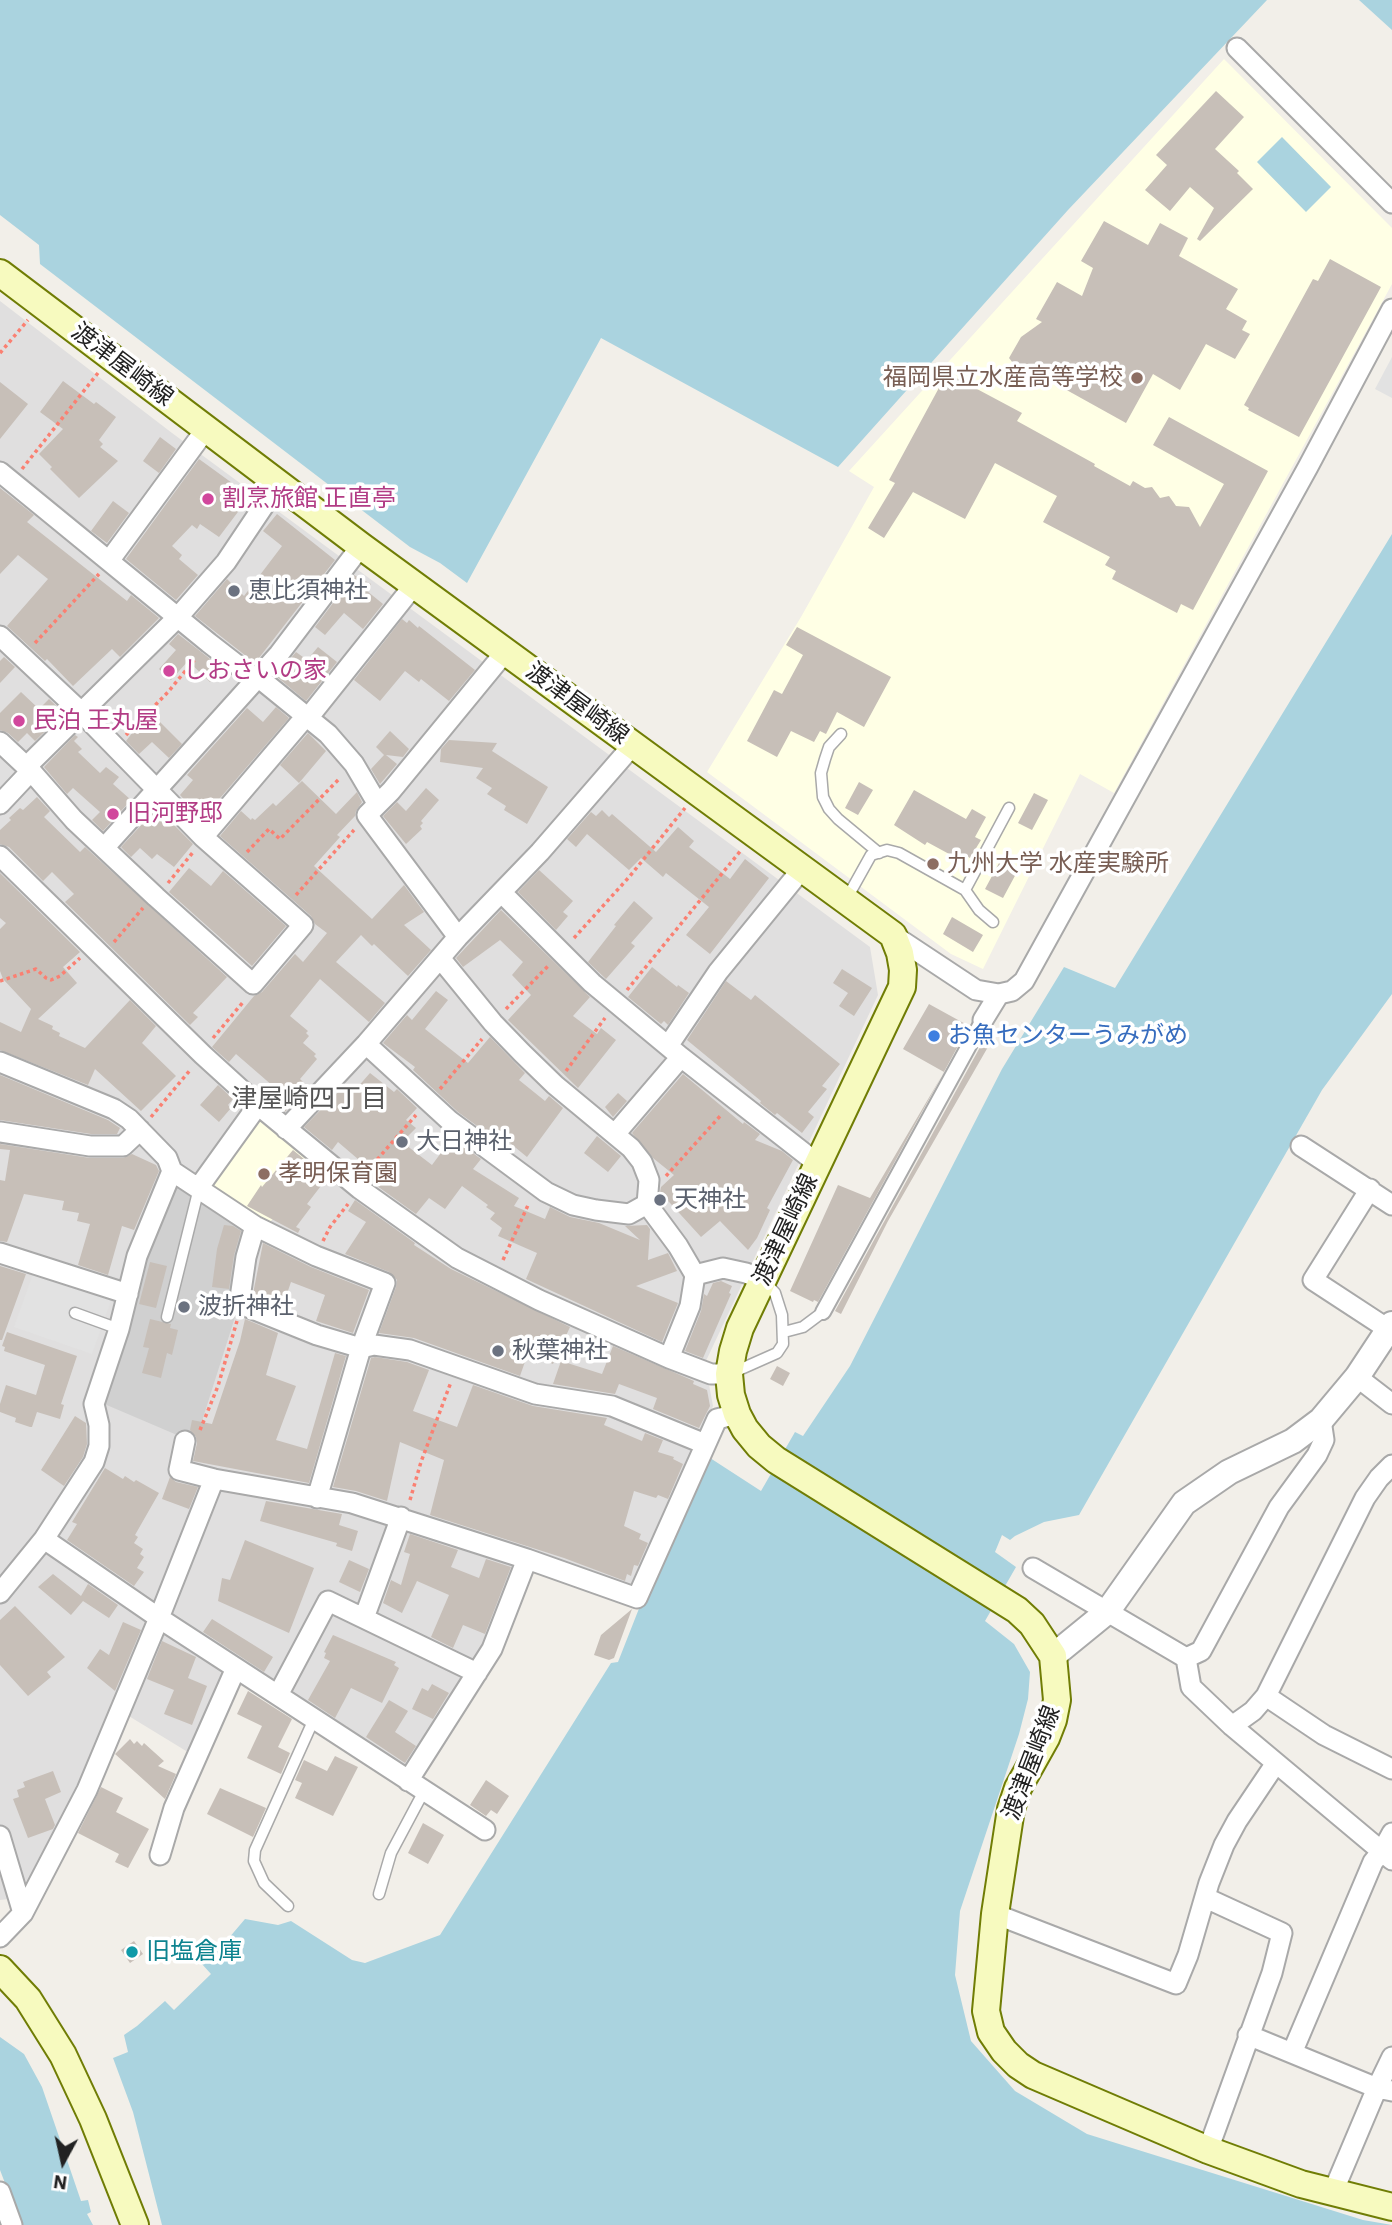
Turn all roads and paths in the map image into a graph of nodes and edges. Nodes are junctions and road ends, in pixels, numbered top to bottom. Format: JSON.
{"nodes":[{"id":1,"x":1237,"y":48,"type":"dead end"},
{"id":2,"x":1392,"y":203,"type":"edge"},
{"id":3,"x":0,"y":273,"type":"edge"},
{"id":4,"x":41,"y":304,"type":"junction"},
{"id":5,"x":1392,"y":309,"type":"edge"},
{"id":6,"x":0,"y":353,"type":"edge"},
{"id":7,"x":111,"y":357,"type":"junction"},
{"id":8,"x":206,"y":429,"type":"junction"},
{"id":9,"x":6,"y":477,"type":"edge"},
{"id":10,"x":279,"y":483,"type":"junction"},
{"id":11,"x":362,"y":547,"type":"junction"},
{"id":12,"x":109,"y":562,"type":"junction"},
{"id":13,"x":415,"y":584,"type":"junction"},
{"id":14,"x":178,"y":617,"type":"junction"},
{"id":15,"x":0,"y":636,"type":"edge"},
{"id":16,"x":209,"y":643,"type":"junction"},
{"id":17,"x":506,"y":651,"type":"junction"},
{"id":18,"x":23,"y":657,"type":"junction"},
{"id":19,"x":257,"y":678,"type":"junction"},
{"id":20,"x":80,"y":712,"type":"junction"},
{"id":21,"x":308,"y":718,"type":"junction"},
{"id":22,"x":841,"y":734,"type":"dead end"},
{"id":23,"x":0,"y":742,"type":"edge"},
{"id":24,"x":633,"y":745,"type":"junction"},
{"id":25,"x":114,"y":747,"type":"junction"},
{"id":26,"x":354,"y":764,"type":"junction"},
{"id":27,"x":28,"y":769,"type":"junction"},
{"id":28,"x":156,"y":790,"type":"junction"},
{"id":29,"x":697,"y":792,"type":"junction"},
{"id":30,"x":0,"y":804,"type":"edge"},
{"id":31,"x":1009,"y":808,"type":"dead end"},
{"id":32,"x":372,"y":809,"type":"junction"},
{"id":33,"x":755,"y":834,"type":"junction"},
{"id":34,"x":203,"y":836,"type":"junction"},
{"id":35,"x":104,"y":848,"type":"junction"},
{"id":36,"x":879,"y":853,"type":"junction"},
{"id":37,"x":0,"y":856,"type":"edge"},
{"id":38,"x":234,"y":865,"type":"junction"},
{"id":39,"x":802,"y":869,"type":"junction"},
{"id":40,"x":965,"y":890,"type":"junction"},
{"id":41,"x":502,"y":892,"type":"junction"},
{"id":42,"x":156,"y":897,"type":"junction"},
{"id":43,"x":845,"y":901,"type":"junction"},
{"id":44,"x":283,"y":910,"type":"junction"},
{"id":45,"x":993,"y":922,"type":"dead end"},
{"id":46,"x":893,"y":936,"type":"junction"},
{"id":47,"x":458,"y":937,"type":"junction"},
{"id":48,"x":96,"y":952,"type":"junction"},
{"id":49,"x":561,"y":952,"type":"junction"},
{"id":50,"x":440,"y":957,"type":"junction"},
{"id":51,"x":0,"y":981,"type":"edge"},
{"id":52,"x":253,"y":984,"type":"junction"},
{"id":53,"x":999,"y":994,"type":"junction"},
{"id":54,"x":616,"y":1003,"type":"junction"},
{"id":55,"x":983,"y":1020,"type":"joint"},
{"id":56,"x":493,"y":1023,"type":"junction"},
{"id":57,"x":366,"y":1044,"type":"junction"},
{"id":58,"x":674,"y":1051,"type":"junction"},
{"id":59,"x":203,"y":1055,"type":"junction"},
{"id":60,"x":0,"y":1062,"type":"edge"},
{"id":61,"x":555,"y":1086,"type":"junction"},
{"id":62,"x":735,"y":1100,"type":"junction"},
{"id":63,"x":258,"y":1105,"type":"junction"},
{"id":64,"x":286,"y":1129,"type":"junction"},
{"id":65,"x":140,"y":1130,"type":"junction"},
{"id":66,"x":0,"y":1132,"type":"edge"},
{"id":67,"x":615,"y":1134,"type":"junction"},
{"id":68,"x":1301,"y":1146,"type":"dead end"},
{"id":69,"x":818,"y":1164,"type":"junction"},
{"id":70,"x":172,"y":1171,"type":"junction"},
{"id":71,"x":649,"y":1180,"type":"junction"},
{"id":72,"x":536,"y":1185,"type":"junction"},
{"id":73,"x":199,"y":1187,"type":"junction"},
{"id":74,"x":360,"y":1189,"type":"junction"},
{"id":75,"x":1370,"y":1189,"type":"junction"},
{"id":76,"x":647,"y":1204,"type":"junction"},
{"id":77,"x":1392,"y":1205,"type":"edge"},
{"id":78,"x":255,"y":1226,"type":"junction"},
{"id":79,"x":0,"y":1252,"type":"edge"},
{"id":80,"x":316,"y":1256,"type":"junction"},
{"id":81,"x":695,"y":1275,"type":"junction"},
{"id":82,"x":494,"y":1277,"type":"junction"},
{"id":83,"x":763,"y":1280,"type":"junction"},
{"id":84,"x":128,"y":1294,"type":"junction"},
{"id":85,"x":240,"y":1298,"type":"junction"},
{"id":86,"x":823,"y":1312,"type":"joint"},
{"id":87,"x":75,"y":1313,"type":"dead end"},
{"id":88,"x":167,"y":1317,"type":"dead end"},
{"id":89,"x":1390,"y":1326,"type":"edge"},
{"id":90,"x":119,"y":1329,"type":"junction"},
{"id":91,"x":784,"y":1332,"type":"junction"},
{"id":92,"x":361,"y":1348,"type":"junction"},
{"id":93,"x":668,"y":1358,"type":"junction"},
{"id":94,"x":457,"y":1367,"type":"junction"},
{"id":95,"x":729,"y":1374,"type":"junction"},
{"id":96,"x":1357,"y":1377,"type":"junction"},
{"id":97,"x":1392,"y":1404,"type":"edge"},
{"id":98,"x":737,"y":1414,"type":"junction"},
{"id":99,"x":1321,"y":1420,"type":"junction"},
{"id":100,"x":185,"y":1441,"type":"joint"},
{"id":101,"x":705,"y":1444,"type":"junction"},
{"id":102,"x":1392,"y":1465,"type":"edge"},
{"id":103,"x":214,"y":1479,"type":"junction"},
{"id":104,"x":317,"y":1498,"type":"junction"},
{"id":105,"x":403,"y":1518,"type":"junction"},
{"id":106,"x":44,"y":1539,"type":"junction"},
{"id":107,"x":527,"y":1559,"type":"junction"},
{"id":108,"x":1033,"y":1568,"type":"dead end"},
{"id":109,"x":0,"y":1593,"type":"edge"},
{"id":110,"x":1107,"y":1612,"type":"junction"},
{"id":111,"x":159,"y":1618,"type":"junction"},
{"id":112,"x":364,"y":1618,"type":"junction"},
{"id":113,"x":1053,"y":1656,"type":"junction"},
{"id":114,"x":1186,"y":1658,"type":"junction"},
{"id":115,"x":236,"y":1668,"type":"junction"},
{"id":116,"x":477,"y":1673,"type":"junction"},
{"id":117,"x":278,"y":1695,"type":"junction"},
{"id":118,"x":1266,"y":1696,"type":"junction"},
{"id":119,"x":314,"y":1719,"type":"junction"},
{"id":120,"x":1232,"y":1726,"type":"junction"},
{"id":121,"x":1276,"y":1763,"type":"junction"},
{"id":122,"x":1392,"y":1769,"type":"edge"},
{"id":123,"x":416,"y":1786,"type":"junction"},
{"id":124,"x":485,"y":1830,"type":"dead end"},
{"id":125,"x":1392,"y":1833,"type":"edge"},
{"id":126,"x":0,"y":1836,"type":"edge"},
{"id":127,"x":160,"y":1855,"type":"dead end"},
{"id":128,"x":1387,"y":1855,"type":"edge"},
{"id":129,"x":379,"y":1894,"type":"dead end"},
{"id":130,"x":1206,"y":1898,"type":"junction"},
{"id":131,"x":288,"y":1906,"type":"dead end"},
{"id":132,"x":23,"y":1913,"type":"junction"},
{"id":133,"x":995,"y":1914,"type":"junction"},
{"id":134,"x":0,"y":1937,"type":"edge"},
{"id":135,"x":0,"y":1969,"type":"edge"},
{"id":136,"x":1248,"y":2035,"type":"junction"},
{"id":137,"x":1292,"y":2053,"type":"junction"},
{"id":138,"x":1392,"y":2057,"type":"edge"},
{"id":139,"x":1384,"y":2089,"type":"edge"},
{"id":140,"x":1208,"y":2150,"type":"junction"},
{"id":141,"x":0,"y":2192,"type":"edge"},
{"id":142,"x":1333,"y":2192,"type":"junction"},
{"id":143,"x":1392,"y":2207,"type":"edge"},
{"id":144,"x":12,"y":2225,"type":"edge"},
{"id":145,"x":135,"y":2225,"type":"edge"}],
"edges":[{"from":1,"to":2,"type":"street"},
{"from":3,"to":4,"type":"main road","name":"渡津屋崎線"},
{"from":4,"to":6,"type":"path"},
{"from":4,"to":7,"type":"main road","name":"渡津屋崎線"},
{"from":5,"to":53,"type":"street"},
{"from":7,"to":8,"type":"main road","name":"渡津屋崎線"},
{"from":7,"to":9,"type":"path"},
{"from":8,"to":10,"type":"main road","name":"渡津屋崎線"},
{"from":8,"to":12,"type":"street"},
{"from":9,"to":12,"type":"street"},
{"from":10,"to":11,"type":"main road","name":"渡津屋崎線"},
{"from":10,"to":14,"type":"street"},
{"from":11,"to":13,"type":"main road","name":"渡津屋崎線"},
{"from":11,"to":19,"type":"street"},
{"from":12,"to":14,"type":"street"},
{"from":12,"to":18,"type":"path"},
{"from":13,"to":17,"type":"main road","name":"渡津屋崎線"},
{"from":13,"to":21,"type":"street"},
{"from":14,"to":16,"type":"street"},
{"from":14,"to":20,"type":"street"},
{"from":15,"to":18,"type":"street"},
{"from":16,"to":19,"type":"street"},
{"from":16,"to":25,"type":"path"},
{"from":17,"to":24,"type":"main road","name":"渡津屋崎線"},
{"from":17,"to":32,"type":"street"},
{"from":18,"to":20,"type":"street"},
{"from":19,"to":21,"type":"street"},
{"from":19,"to":28,"type":"street"},
{"from":20,"to":25,"type":"street"},
{"from":20,"to":27,"type":"street"},
{"from":21,"to":26,"type":"street"},
{"from":21,"to":34,"type":"street"},
{"from":22,"to":36,"type":"lane"},
{"from":23,"to":27,"type":"street"},
{"from":24,"to":29,"type":"main road","name":"渡津屋崎線"},
{"from":24,"to":41,"type":"street"},
{"from":25,"to":28,"type":"street"},
{"from":26,"to":32,"type":"street"},
{"from":26,"to":38,"type":"path"},
{"from":27,"to":30,"type":"street"},
{"from":27,"to":35,"type":"street"},
{"from":28,"to":34,"type":"street"},
{"from":28,"to":35,"type":"street"},
{"from":29,"to":33,"type":"main road","name":"渡津屋崎線"},
{"from":29,"to":49,"type":"path"},
{"from":31,"to":40,"type":"lane"},
{"from":32,"to":44,"type":"path"},
{"from":32,"to":47,"type":"street"},
{"from":33,"to":39,"type":"main road","name":"渡津屋崎線"},
{"from":33,"to":54,"type":"path"},
{"from":34,"to":38,"type":"street"},
{"from":34,"to":42,"type":"path"},
{"from":35,"to":42,"type":"street"},
{"from":36,"to":40,"type":"lane"},
{"from":36,"to":43,"type":"lane"},
{"from":37,"to":48,"type":"street"},
{"from":38,"to":44,"type":"street"},
{"from":39,"to":43,"type":"main road","name":"渡津屋崎線"},
{"from":39,"to":58,"type":"street"},
{"from":40,"to":45,"type":"lane"},
{"from":41,"to":47,"type":"street"},
{"from":41,"to":49,"type":"street"},
{"from":42,"to":48,"type":"path"},
{"from":42,"to":52,"type":"street"},
{"from":43,"to":46,"type":"main road","name":"渡津屋崎線"},
{"from":44,"to":52,"type":"street"},
{"from":46,"to":53,"type":"street"},
{"from":46,"to":69,"type":"main road","name":"渡津屋崎線"},
{"from":47,"to":50,"type":"street"},
{"from":48,"to":51,"type":"path"},
{"from":48,"to":59,"type":"street"},
{"from":49,"to":54,"type":"street"},
{"from":49,"to":56,"type":"path"},
{"from":50,"to":56,"type":"street"},
{"from":50,"to":57,"type":"street"},
{"from":52,"to":59,"type":"path"},
{"from":53,"to":55,"type":"street"},
{"from":54,"to":58,"type":"street"},
{"from":54,"to":61,"type":"path"},
{"from":55,"to":86,"type":"street"},
{"from":56,"to":61,"type":"street"},
{"from":57,"to":64,"type":"street"},
{"from":57,"to":72,"type":"street"},
{"from":58,"to":62,"type":"street"},
{"from":58,"to":67,"type":"street"},
{"from":59,"to":63,"type":"street"},
{"from":59,"to":65,"type":"path"},
{"from":60,"to":65,"type":"street"},
{"from":61,"to":67,"type":"street"},
{"from":62,"to":69,"type":"street"},
{"from":62,"to":71,"type":"path"},
{"from":63,"to":64,"type":"street"},
{"from":63,"to":73,"type":"street"},
{"from":64,"to":74,"type":"street"},
{"from":65,"to":66,"type":"street"},
{"from":65,"to":70,"type":"street"},
{"from":67,"to":71,"type":"street"},
{"from":68,"to":75,"type":"street"},
{"from":69,"to":83,"type":"main road","name":"渡津屋崎線"},
{"from":70,"to":73,"type":"street"},
{"from":70,"to":84,"type":"street"},
{"from":71,"to":76,"type":"street"},
{"from":72,"to":76,"type":"street"},
{"from":72,"to":82,"type":"path"},
{"from":73,"to":78,"type":"street"},
{"from":73,"to":88,"type":"lane"},
{"from":74,"to":80,"type":"path"},
{"from":74,"to":82,"type":"street"},
{"from":75,"to":77,"type":"street"},
{"from":75,"to":89,"type":"street"},
{"from":76,"to":81,"type":"street"},
{"from":78,"to":80,"type":"street"},
{"from":78,"to":85,"type":"street"},
{"from":79,"to":84,"type":"street"},
{"from":80,"to":92,"type":"street"},
{"from":81,"to":83,"type":"street"},
{"from":81,"to":93,"type":"street"},
{"from":82,"to":93,"type":"street"},
{"from":83,"to":91,"type":"lane"},
{"from":83,"to":95,"type":"main road","name":"渡津屋崎線"},
{"from":84,"to":90,"type":"street"},
{"from":85,"to":92,"type":"street"},
{"from":85,"to":100,"type":"path"},
{"from":86,"to":91,"type":"lane"},
{"from":87,"to":90,"type":"lane"},
{"from":89,"to":96,"type":"street"},
{"from":90,"to":106,"type":"street"},
{"from":91,"to":95,"type":"lane"},
{"from":92,"to":94,"type":"street"},
{"from":92,"to":104,"type":"street"},
{"from":93,"to":95,"type":"street"},
{"from":94,"to":101,"type":"street"},
{"from":94,"to":105,"type":"path"},
{"from":95,"to":98,"type":"main road","name":"渡津屋崎線"},
{"from":96,"to":97,"type":"street"},
{"from":96,"to":99,"type":"street"},
{"from":98,"to":101,"type":"street"},
{"from":98,"to":113,"type":"main road","name":"渡津屋崎線"},
{"from":99,"to":110,"type":"street"},
{"from":99,"to":114,"type":"street"},
{"from":100,"to":103,"type":"street"},
{"from":101,"to":107,"type":"street"},
{"from":102,"to":118,"type":"street"},
{"from":103,"to":104,"type":"street"},
{"from":103,"to":111,"type":"street"},
{"from":104,"to":105,"type":"street"},
{"from":105,"to":107,"type":"street"},
{"from":105,"to":112,"type":"street"},
{"from":106,"to":109,"type":"street"},
{"from":106,"to":111,"type":"street"},
{"from":107,"to":116,"type":"street"},
{"from":108,"to":110,"type":"street"},
{"from":110,"to":113,"type":"street"},
{"from":110,"to":114,"type":"street"},
{"from":111,"to":115,"type":"street"},
{"from":111,"to":132,"type":"street"},
{"from":112,"to":116,"type":"street"},
{"from":112,"to":117,"type":"street"},
{"from":113,"to":133,"type":"main road","name":"渡津屋崎線"},
{"from":114,"to":120,"type":"street"},
{"from":115,"to":117,"type":"street"},
{"from":115,"to":127,"type":"street"},
{"from":116,"to":123,"type":"street"},
{"from":117,"to":119,"type":"street"},
{"from":118,"to":120,"type":"street"},
{"from":118,"to":122,"type":"street"},
{"from":119,"to":123,"type":"street"},
{"from":119,"to":131,"type":"lane"},
{"from":120,"to":121,"type":"street"},
{"from":121,"to":128,"type":"street"},
{"from":121,"to":130,"type":"street"},
{"from":123,"to":124,"type":"street"},
{"from":123,"to":129,"type":"lane"},
{"from":125,"to":128,"type":"street"},
{"from":126,"to":132,"type":"street"},
{"from":128,"to":137,"type":"street"},
{"from":130,"to":133,"type":"street"},
{"from":130,"to":136,"type":"street"},
{"from":132,"to":134,"type":"street"},
{"from":133,"to":140,"type":"main road","name":"渡津屋崎線"},
{"from":135,"to":145,"type":"main road"},
{"from":136,"to":137,"type":"street"},
{"from":136,"to":140,"type":"street"},
{"from":137,"to":139,"type":"street"},
{"from":138,"to":139,"type":"street"},
{"from":139,"to":142,"type":"street"},
{"from":140,"to":142,"type":"main road","name":"渡津屋崎線"},
{"from":141,"to":144,"type":"street"},
{"from":142,"to":143,"type":"main road","name":"渡津屋崎線"}]}
